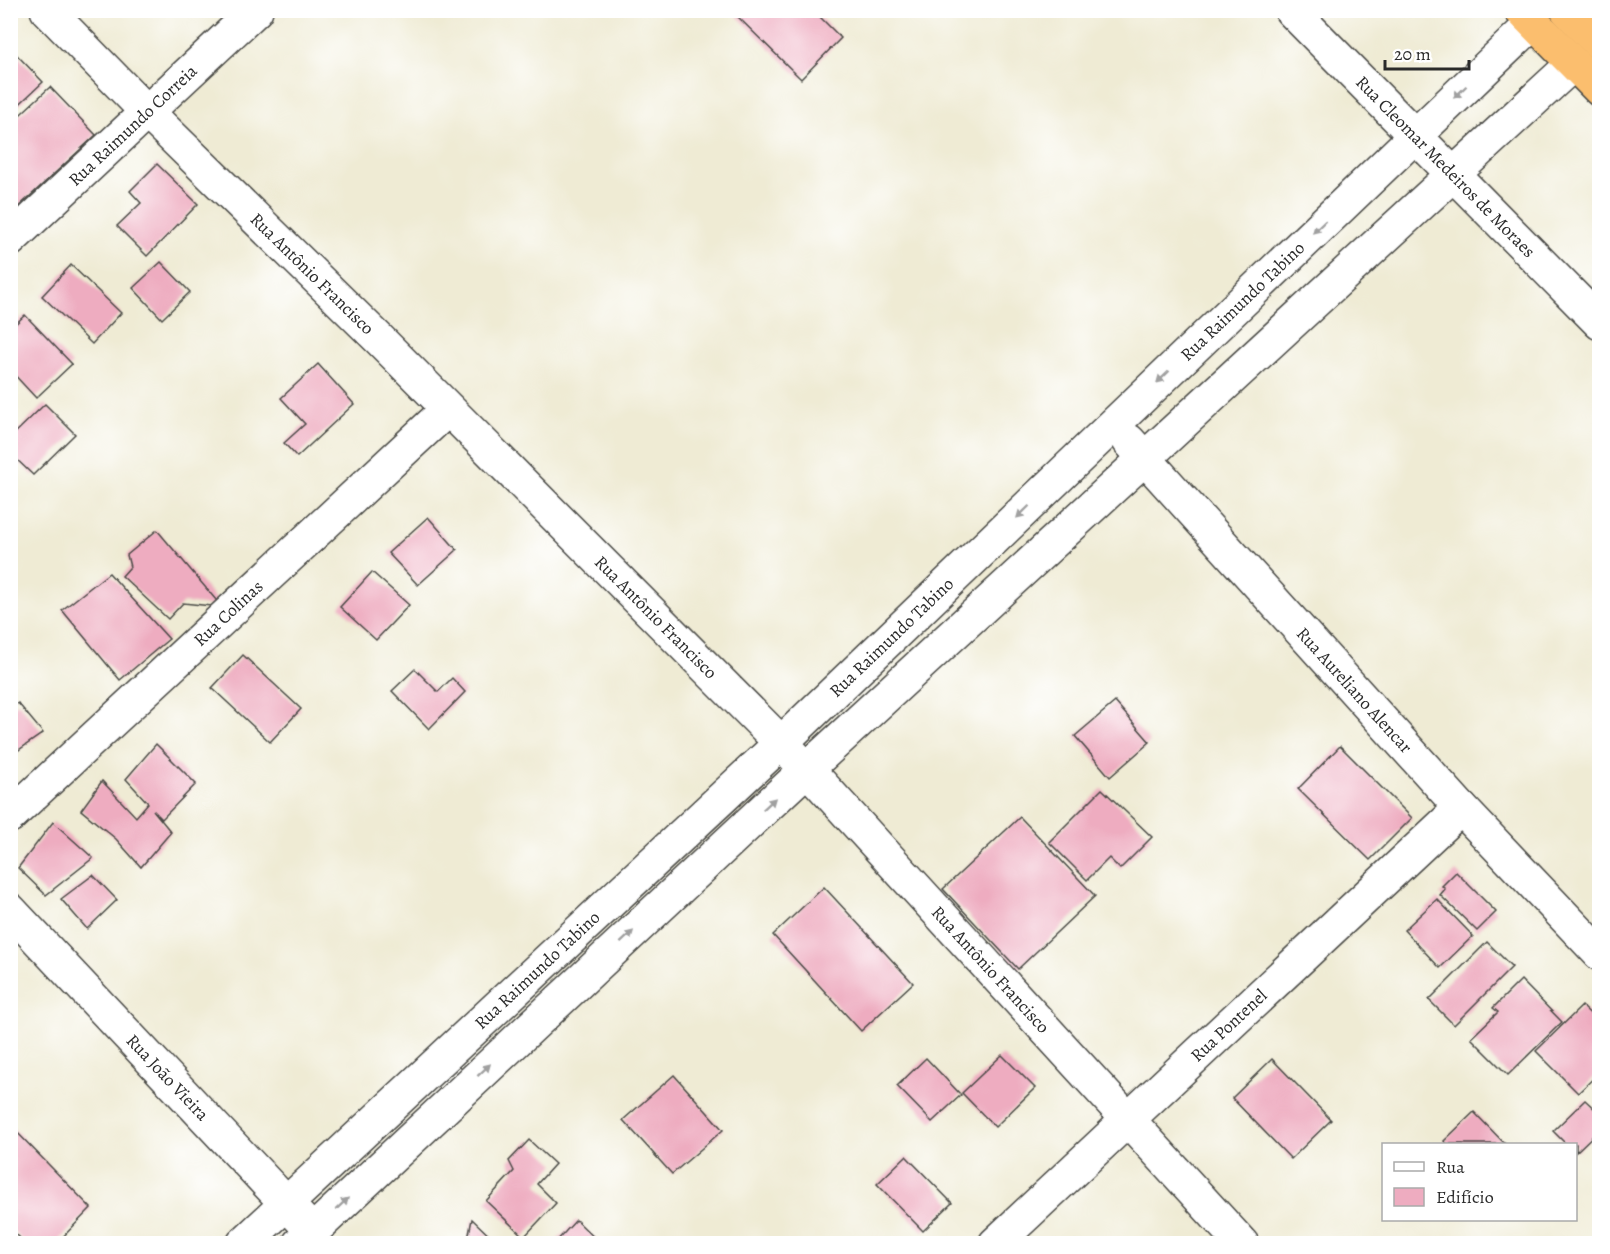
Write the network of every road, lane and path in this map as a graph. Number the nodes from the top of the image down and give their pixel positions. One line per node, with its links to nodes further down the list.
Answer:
1 (47, 10): 9 (street, Rua Antônio Francisco)
2 (255, 10): 9 (street, Rua Raimundo Correia)
3 (1290, 10): 10 (street, Rua Cleomar Medeiros de Moraes)
4 (1567, 10): 6 (highway)
5 (1527, 17): 7 (highway); 10 (street, Rua Raimundo Tabino, one-way to 10)
6 (1599, 44)
7 (1573, 64): 8 (highway); 11 (street, Rua Raimundo Tabino)
8 (1599, 90)
9 (147, 112): 12 (street, Rua Raimundo Correia); 14 (street, Rua Antônio Francisco)
10 (1414, 136): 11 (street, Rua Cleomar Medeiros de Moraes); 15 (street, Rua Raimundo Tabino, one-way to 15)
11 (1454, 175): 13 (street, Rua Cleomar Medeiros de Moraes); 16 (street, Rua Raimundo Tabino)
12 (10, 240)
13 (1599, 323)
14 (448, 409): 17 (street, Rua Antônio Francisco); 20 (street, Rua Colinas)
15 (1114, 424): 16 (street, Rua Aureliano Alencar); 17 (street, Rua Raimundo Tabino, one-way to 17)
16 (1145, 458): 18 (street, Rua Raimundo Tabino); 19 (street, Rua Aureliano Alencar)
17 (781, 743): 18 (street, Rua Antônio Francisco); 22 (street, Rua Raimundo Tabino)
18 (807, 769): 24 (street, Rua Raimundo Tabino, one-way to 18); 25 (street, Rua Antônio Francisco)
19 (1461, 808): 23 (street, Rua Aureliano Alencar); 25 (street, Rua Pontenel)
20 (10, 816)
21 (10, 910): 26 (street, Rua João Vieira)
22 (565, 945): 24 (street); 26 (street, Rua Raimundo Tabino)
23 (1599, 954)
24 (590, 972): 27 (street, Rua Raimundo Tabino, one-way to 24)
25 (1129, 1119): 29 (street, Rua Pontenel); 30 (street, Rua Antônio Francisco)
26 (286, 1204): 27 (street, Rua João Vieira); 28 (street, Rua Raimundo Tabino)
27 (312, 1239)
28 (243, 1244)
29 (995, 1244)
30 (1242, 1244)

